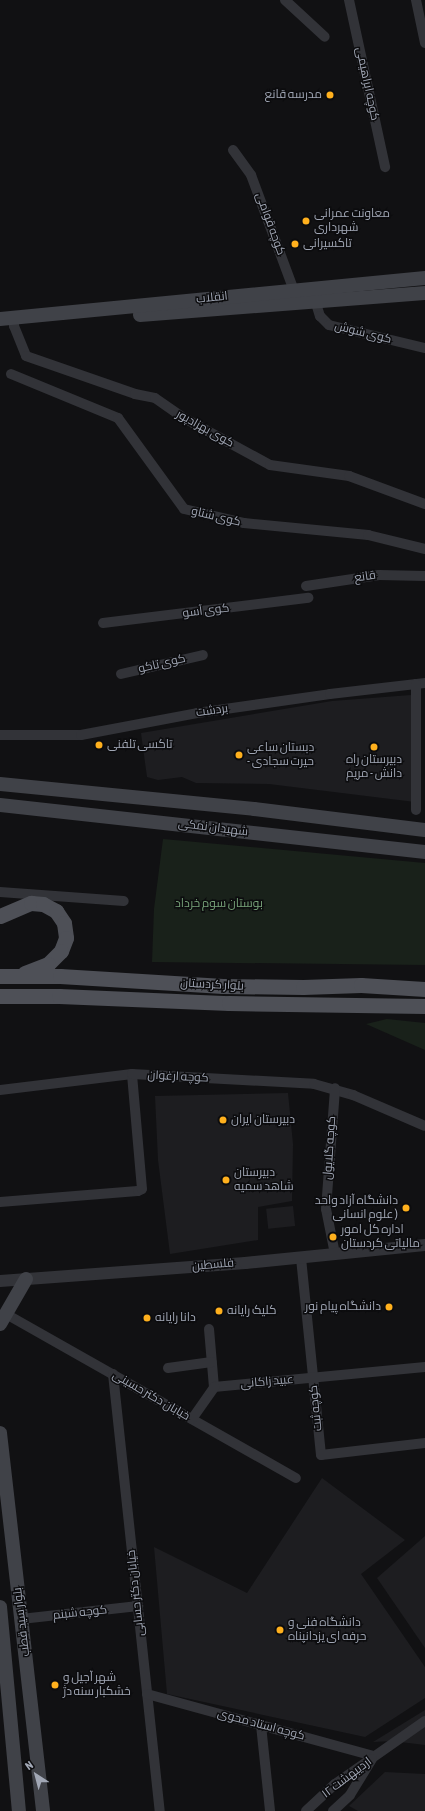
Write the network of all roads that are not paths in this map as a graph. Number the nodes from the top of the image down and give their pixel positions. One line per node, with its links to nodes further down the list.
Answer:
1 (285, 0): 4 (street)
2 (350, 0): 7 (street, کوچه ابراهیمی)
3 (416, 0): 5 (street)
4 (325, 37)
5 (425, 43)
6 (233, 150): 10 (street, کوچه قوامی)
7 (385, 167)
8 (425, 278): 10 (main road, انقلاب)
9 (425, 293): 11 (main road, انقلاب)
10 (296, 296): 11 (main road, انقلاب); 13 (main road, انقلاب)
11 (315, 300): 15 (street, کوی شوش)
12 (0, 319): 13 (main road, انقلاب)
13 (14, 322): 14 (main road, انقلاب); 17 (street, کوی بهزادپور)
14 (0, 327)
15 (425, 348)
16 (11, 374): 18 (street, کوی شتاو)
17 (425, 504)
18 (425, 549)
19 (425, 576): 20 (street, قانع)
20 (306, 586)
21 (308, 598): 22 (street, کوی آسو)
22 (103, 623)
23 (203, 654): 24 (street, کوی تاکو)
24 (121, 674)
25 (421, 684): 26 (street, بردشت); 27 (street)
26 (0, 735)
27 (421, 744): 31 (street)
28 (0, 784): 29 (main road, شهیدان نمکی)
29 (173, 802): 32 (main road); 33 (main road, شهیدان نمکی)
30 (0, 805): 32 (main road, شهیدان نمکی)
31 (416, 810)
32 (171, 823): 34 (main road, شهیدان نمکی)
33 (425, 830)
34 (425, 852)
35 (0, 892): 36 (street)
36 (124, 901)
37 (0, 916): 39 (main road)
38 (0, 976): 39 (main road, بلوار کردستان)
39 (16, 976): 40 (main road, بلوار کردستان)
40 (425, 989)
41 (0, 996): 42 (main road, بلوار کردستان)
42 (425, 1006)
43 (132, 1074): 44 (street, کوچه ارغوان); 45 (street); 47 (street, کوچه ارغوان)
44 (335, 1088): 46 (street, کوچه ارغوان); 49 (street, کوچه گلایول)
45 (0, 1090)
46 (425, 1126)
47 (0, 1202)
48 (425, 1245): 49 (street, فلسطین)
49 (335, 1254): 50 (street, فلسطین)
50 (302, 1258): 51 (street, فلسطین); 59 (street, کوچه ثبت)
51 (26, 1280): 52 (street, فلسطین); 53 (main road)
52 (0, 1281)
53 (3, 1319): 58 (street, خیابان دکتر حسینی)
54 (209, 1329): 55 (street)
55 (212, 1362): 57 (street); 60 (street)
56 (425, 1367): 59 (street, عبید زاکانی)
57 (168, 1368)
58 (113, 1374): 61 (street, خیابان دکتر حسینی); 65 (street, خیابان دکتر حسابی)
59 (313, 1378): 60 (street, عبید زاکانی); 63 (street, کوچه ثبت)
60 (214, 1387): 61 (street)
61 (192, 1419): 64 (street, خیابان دکتر حسینی)
62 (0, 1433): 67 (main road, بلوار سید قطب)
63 (425, 1443)
64 (296, 1478)
65 (138, 1606): 67 (street, کوچه شبنم); 69 (street, خیابان دکتر حسابی)
66 (0, 1607): 68 (main road, بلوار سید قطب)
67 (21, 1619): 74 (main road, بلوار سید قطب)
68 (4, 1693): 73 (main road, بلوار سید قطب)
69 (147, 1694): 71 (street, کوچه استاد محوی); 75 (street, خیابان دکتر حسابی)
70 (425, 1721): 72 (street)
71 (261, 1725): 72 (street, کوچه استاد محوی); 76 (street)
72 (374, 1756): 77 (street, ۱۲ اردیبهشت); 78 (street, ۱۲ اردیبهشت)
73 (19, 1811)
74 (44, 1811)
75 (160, 1811)
76 (270, 1811)
77 (306, 1811)
78 (333, 1811)

